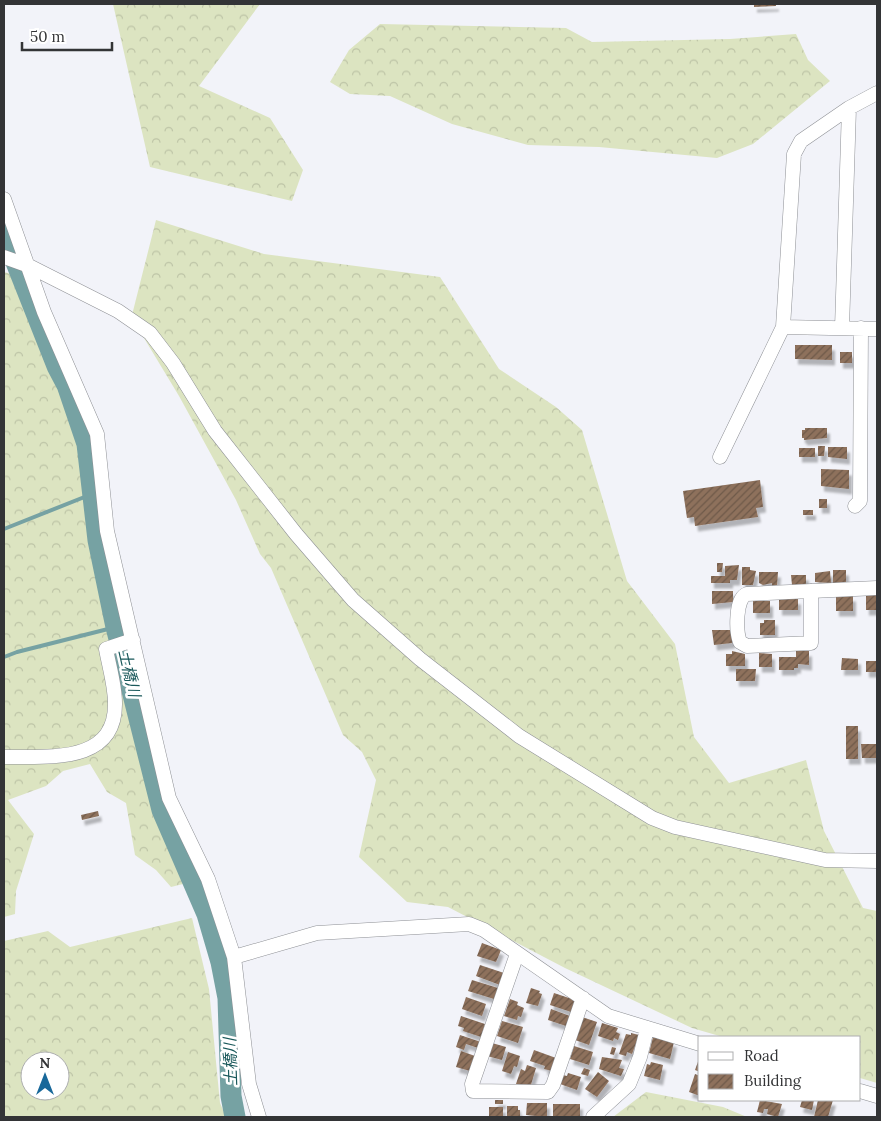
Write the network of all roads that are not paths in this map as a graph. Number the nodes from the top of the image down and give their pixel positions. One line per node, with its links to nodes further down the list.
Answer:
1 (877, 93): 2 (street)
2 (848, 108): 6 (street); 7 (street)
3 (4, 199): 5 (street)
4 (4, 257): 5 (street)
5 (29, 266): 14 (street); 16 (street)
6 (783, 327): 7 (street); 10 (street)
7 (842, 328): 8 (street)
8 (861, 328): 9 (street); 11 (street)
9 (877, 328)
10 (720, 457)
11 (855, 506)
12 (877, 588): 13 (street)
13 (811, 591): 13 (street)
14 (133, 640): 15 (street); 18 (street)
15 (4, 757)
16 (877, 861)
17 (517, 954): 18 (street); 19 (street); 19 (street)
18 (234, 957): 24 (street)
19 (583, 998): 20 (street)
20 (647, 1029): 21 (street); 25 (street)
21 (698, 1043)
22 (861, 1091): 23 (street)
23 (877, 1096)
24 (258, 1117)
25 (593, 1117)

